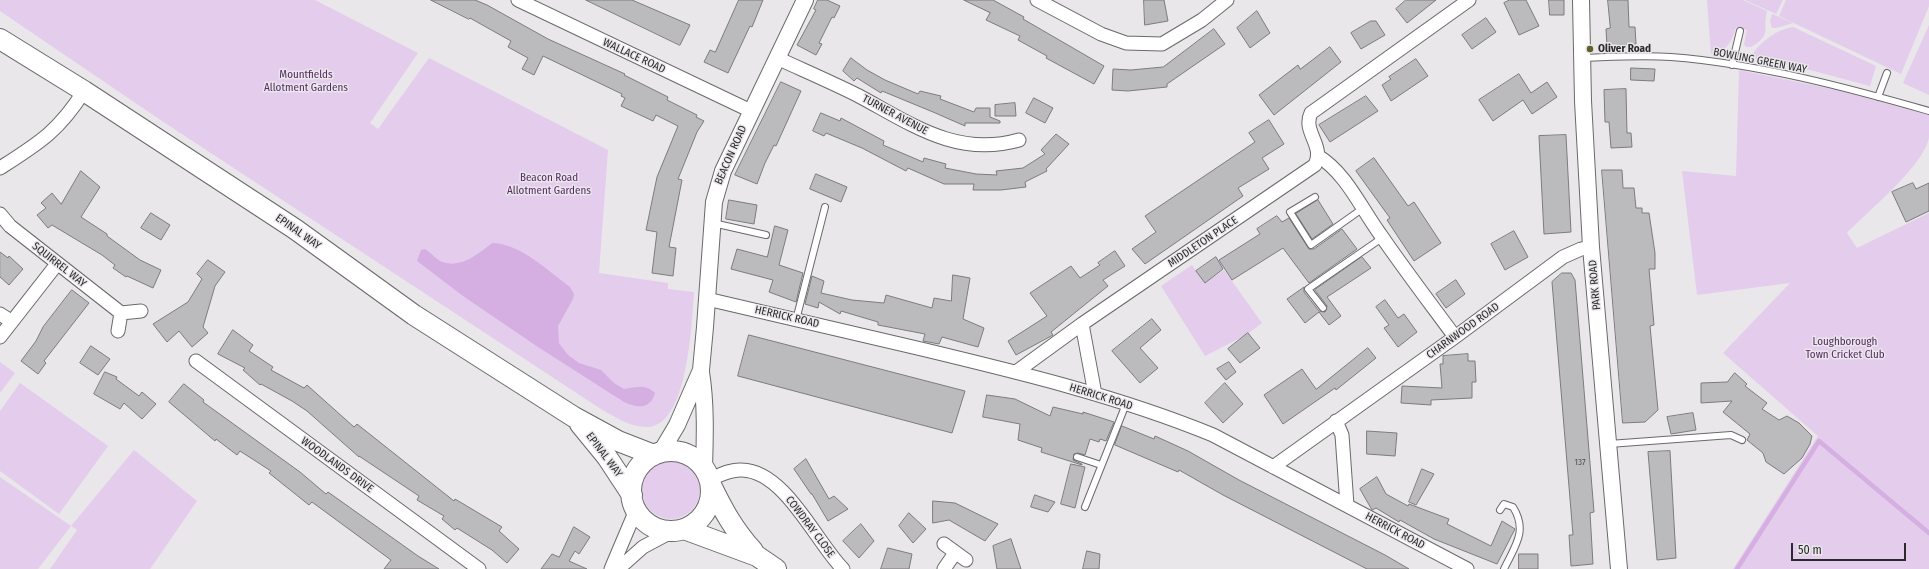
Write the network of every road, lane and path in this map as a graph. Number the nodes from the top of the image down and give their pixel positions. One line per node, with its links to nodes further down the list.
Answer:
1 (518, 0): 17 (street, WALLACE ROAD)
2 (805, 0): 11 (street, BEACON ROAD)
3 (1037, 0): 4 (street)
4 (1227, 0)
5 (1469, 0): 20 (street)
6 (1581, 0): 12 (street, PARK ROAD)
7 (1740, 31): 13 (lane)
8 (0, 33): 10 (main road, EPINAL WAY)
9 (0, 39): 10 (main road, EPINAL WAY)
10 (20, 50): 15 (main road, EPINAL WAY)
11 (777, 58): 17 (street, BEACON ROAD); 19 (street, TURNER AVENUE)
12 (1583, 58): 13 (lane, BOWLING GREEN WAY); 29 (street, PARK ROAD)
13 (1732, 65): 16 (lane, BOWLING GREEN WAY)
14 (1888, 73): 16 (lane)
15 (84, 91): 21 (street); 47 (main road, EPINAL WAY)
16 (1878, 97): 18 (lane, BOWLING GREEN WAY)
17 (751, 111): 26 (street, BEACON ROAD)
18 (1929, 112)
19 (1019, 140)
20 (1318, 156): 24 (street); 38 (street, MIDDLETON PLACE)
21 (0, 168)
22 (1315, 197): 24 (lane)
23 (825, 207): 36 (lane)
24 (1362, 209): 28 (street)
25 (0, 214): 30 (street, SQUIRREL WAY)
26 (712, 223): 27 (lane); 31 (street, BEACON ROAD)
27 (766, 235)
28 (1382, 238): 32 (lane); 41 (street)
29 (1591, 247): 41 (street, CHARNWOOD ROAD); 50 (street, PARK ROAD)
30 (57, 264): 34 (street, SQUIRREL WAY); 37 (street)
31 (707, 299): 36 (street, HERRICK ROAD); 43 (street, BEACON ROAD)
32 (1323, 308)
33 (141, 311): 34 (street)
34 (121, 313): 39 (street)
35 (0, 314): 37 (street)
36 (796, 320): 44 (street, HERRICK ROAD)
37 (12, 321): 40 (street)
38 (1082, 324): 44 (street, MIDDLETON PLACE); 45 (street)
39 (118, 331)
40 (0, 337)
41 (1455, 337): 48 (street, CHARNWOOD ROAD)
42 (196, 361): 65 (street, WOODLANDS DRIVE)
43 (701, 370): 51 (street, BEACON ROAD); 55 (street, BEACON ROAD)
44 (1016, 372): 45 (street, HERRICK ROAD)
45 (1095, 394): 46 (street, HERRICK ROAD)
46 (1126, 404): 53 (lane); 54 (street, HERRICK ROAD)
47 (574, 417): 51 (main road, EPINAL WAY); 56 (main road, EPINAL WAY)
48 (1336, 421): 54 (street, CHARNWOOD ROAD); 57 (street)
49 (1742, 440): 50 (lane)
50 (1608, 444): 73 (street, PARK ROAD)
51 (658, 454): 55 (main road); 56 (main road)
52 (1077, 457): 53 (lane)
53 (1101, 465): 58 (lane)
54 (1273, 467): 57 (street, HERRICK ROAD)
55 (708, 477): 60 (main road); 63 (main road); 69 (street, COWDRAY CLOSE)
56 (634, 502): 60 (main road); 66 (street)
57 (1347, 506): 71 (street, HERRICK ROAD)
58 (1086, 507)
59 (1500, 510): 72 (lane)
60 (678, 530): 63 (main road); 67 (street)
61 (944, 544): 62 (street)
62 (955, 553): 64 (street); 70 (street)
63 (757, 556): 68 (main road)
64 (966, 560)
65 (479, 569)
66 (611, 569)
67 (615, 569)
68 (776, 569)
69 (843, 569)
70 (944, 569)
71 (1467, 569)
72 (1504, 569)
73 (1619, 569)

